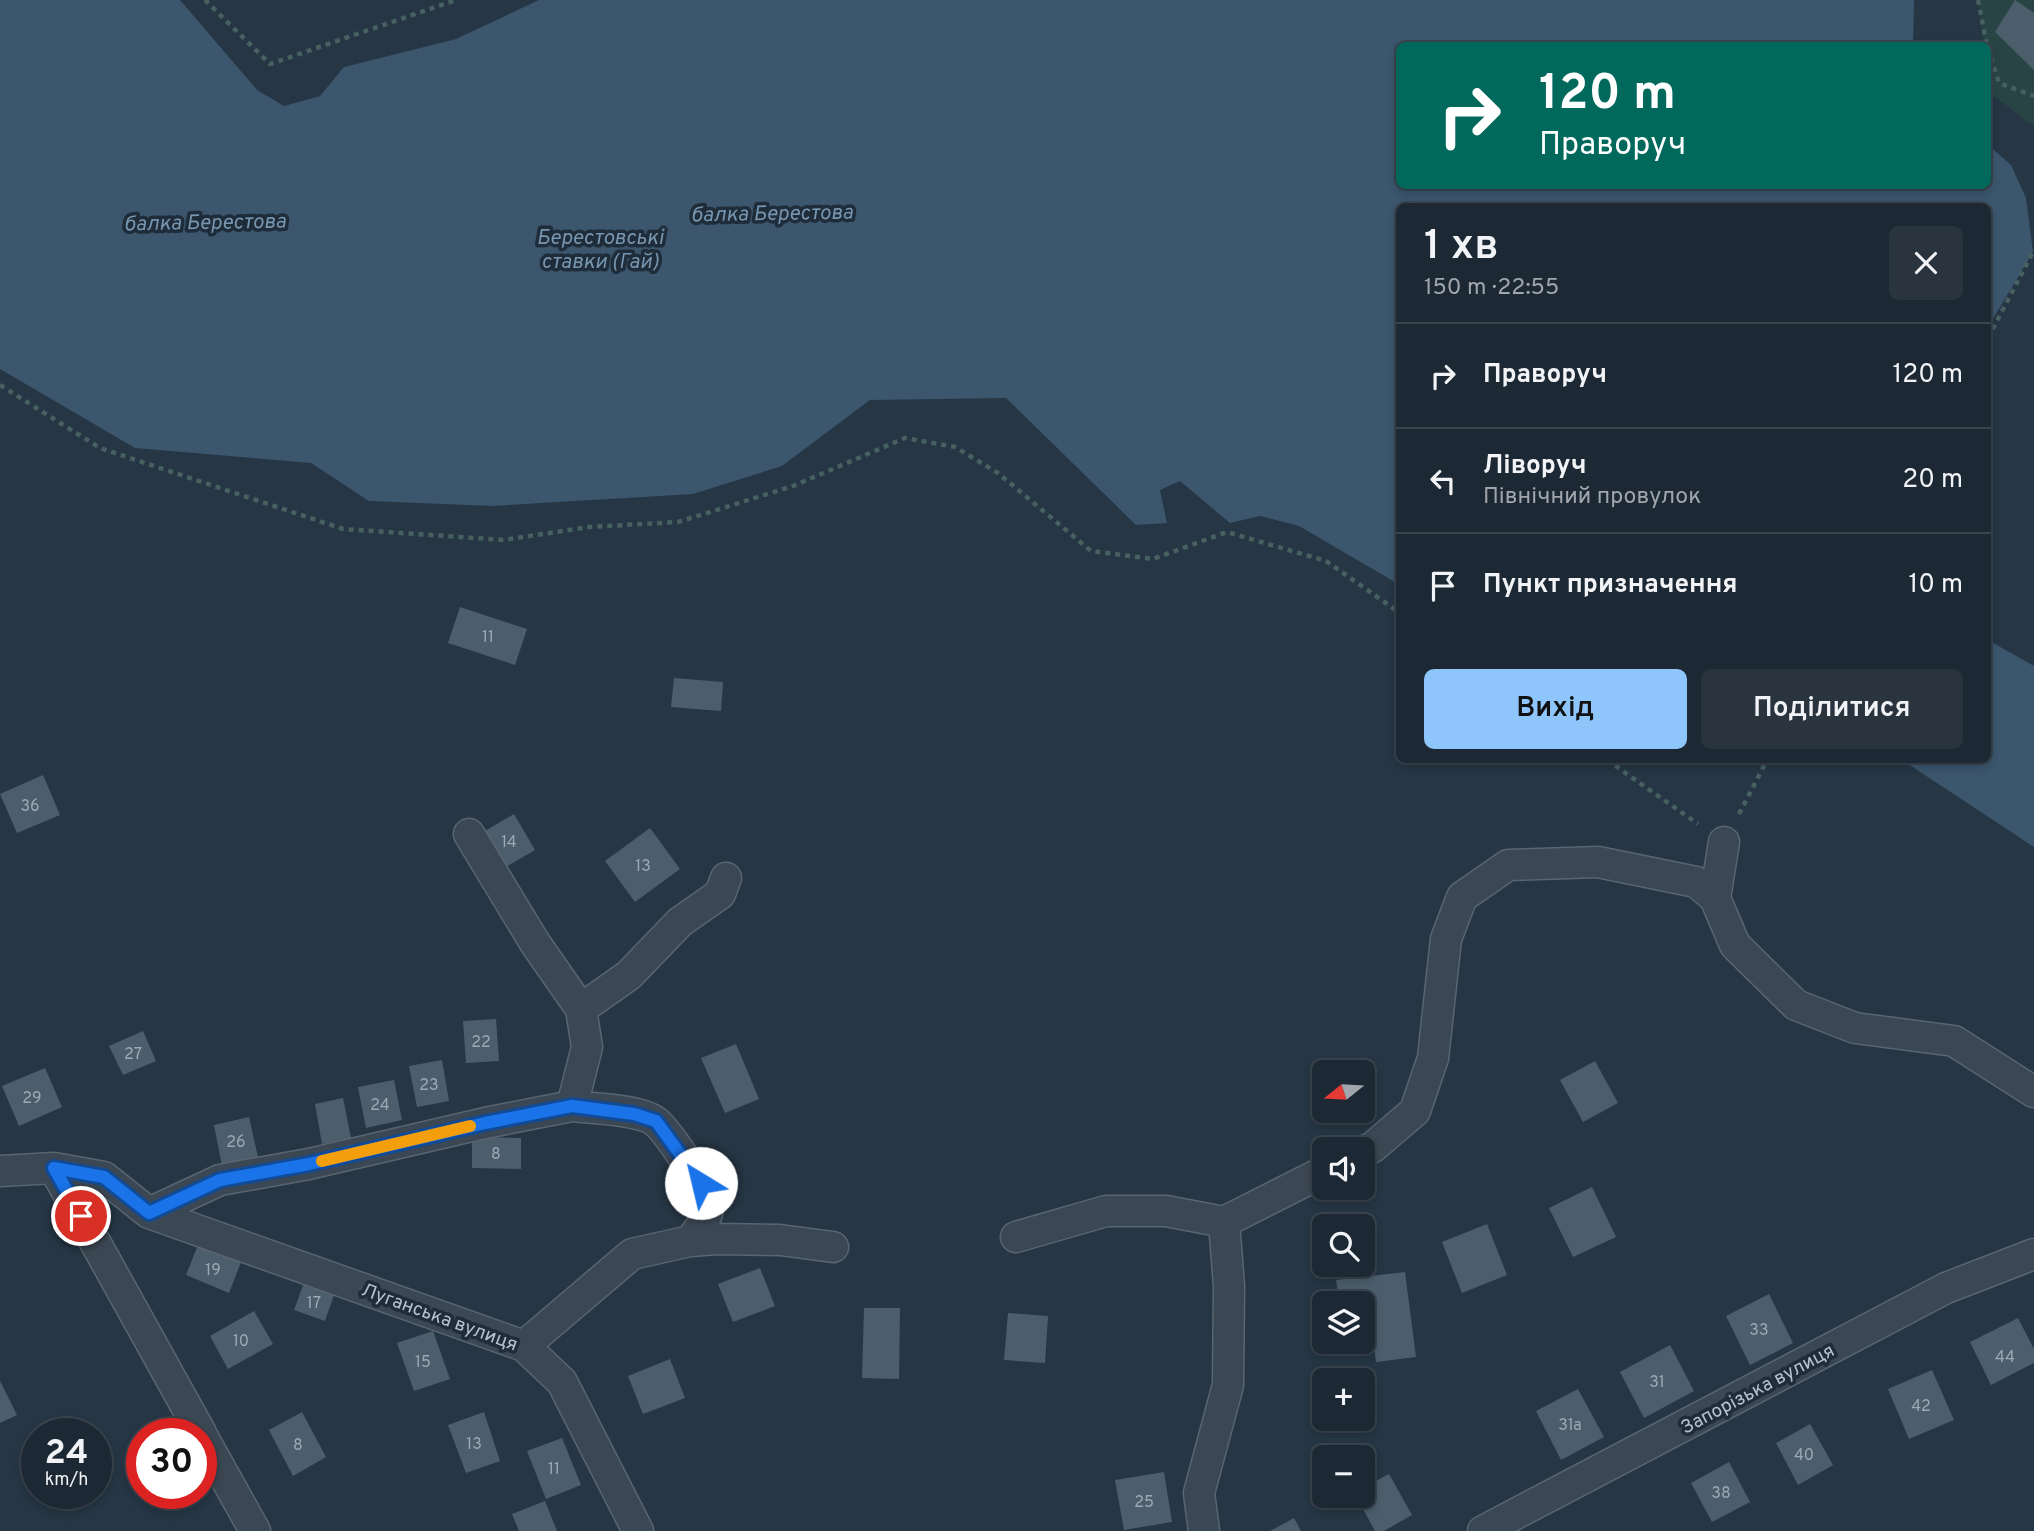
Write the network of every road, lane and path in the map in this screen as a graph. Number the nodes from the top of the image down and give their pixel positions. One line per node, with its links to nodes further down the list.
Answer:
1 (205, 0): 2 (path)
2 (456, 0)
3 (1978, 0): 4 (path)
4 (1987, 42)
5 (1991, 58): 6 (path)
6 (2034, 96)
7 (2034, 250): 8 (path)
8 (1991, 332)
9 (0, 385): 10 (path)
10 (1396, 610)
11 (1611, 763): 14 (path)
12 (1765, 763): 14 (path)
13 (469, 834): 17 (street)
14 (1724, 842): 16 (street)
15 (726, 878): 17 (street)
16 (1715, 898): 18 (street); 20 (street)
17 (581, 1009): 19 (street)
18 (2034, 1092)
19 (572, 1106): 24 (street); 27 (street)
20 (1375, 1145)
21 (54, 1168): 22 (street, Луганська вулиця); 24 (street, Луганська вулиця); 31 (street)
22 (0, 1171)
23 (1312, 1178): 25 (street)
24 (149, 1213): 30 (street, Луганська вулиця)
25 (1224, 1222): 26 (street); 35 (street)
26 (1016, 1237)
27 (690, 1241): 28 (street); 30 (street)
28 (833, 1247)
29 (2034, 1254): 36 (street, Запорізька вулиця)
30 (524, 1346): 34 (street, Луганська вулиця)
31 (192, 1418)
32 (217, 1463): 33 (street)
33 (255, 1531)
34 (638, 1531)
35 (1204, 1531)
36 (1483, 1531)

